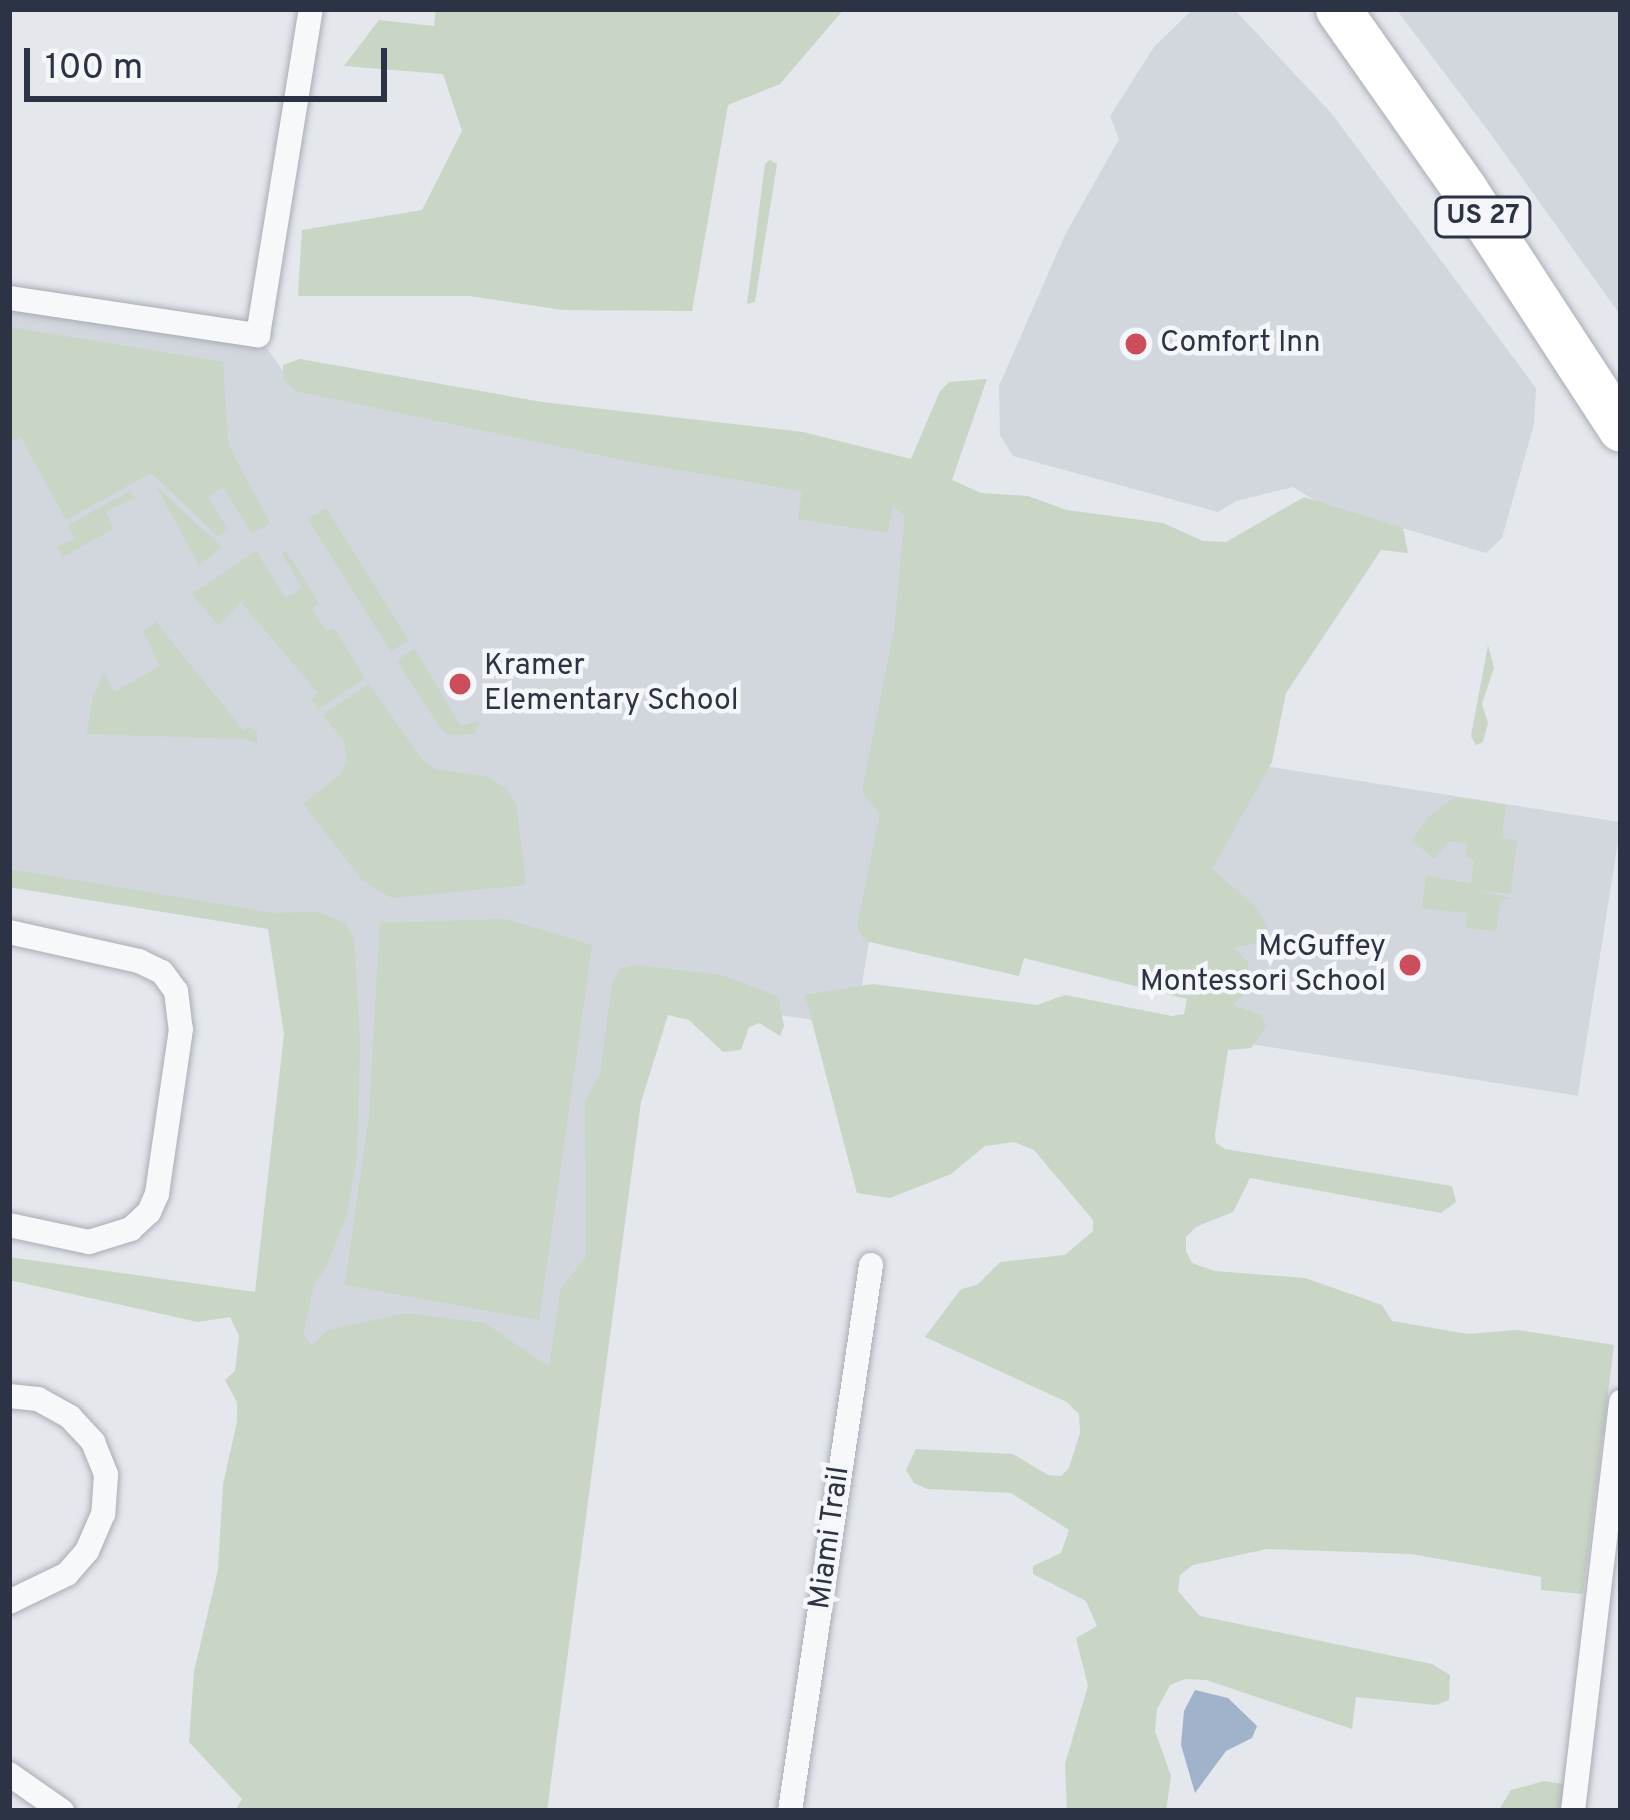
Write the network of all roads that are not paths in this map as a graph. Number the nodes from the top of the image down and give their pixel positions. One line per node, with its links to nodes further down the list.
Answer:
1 (310, 9): 3 (street)
2 (1338, 9): 4 (highway, US 27)
3 (9, 298)
4 (1621, 430)
5 (9, 932): 6 (street)
6 (9, 1225)
7 (871, 1265): 13 (street, Miami Trail)
8 (9, 1396): 10 (street)
9 (1621, 1402): 14 (street)
10 (9, 1602)
11 (9, 1774): 12 (street)
12 (62, 1811)
13 (790, 1811)
14 (1573, 1811)

